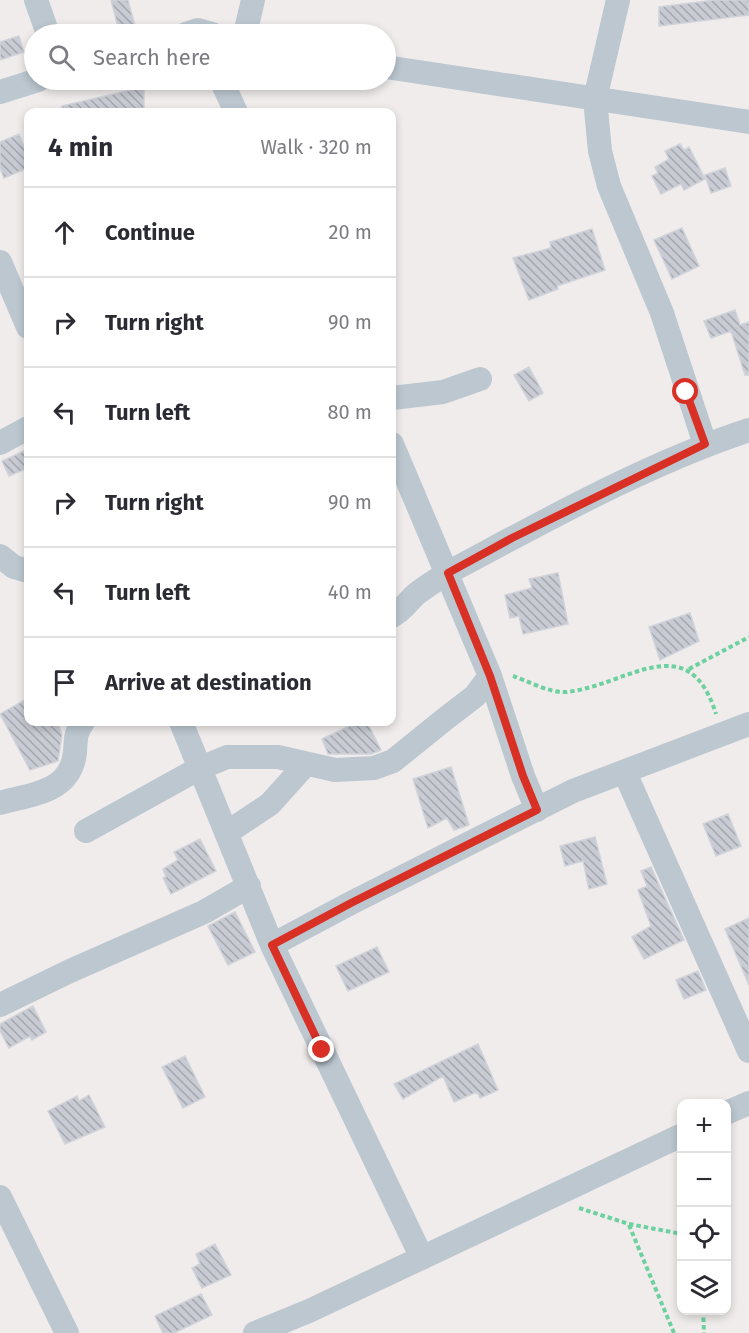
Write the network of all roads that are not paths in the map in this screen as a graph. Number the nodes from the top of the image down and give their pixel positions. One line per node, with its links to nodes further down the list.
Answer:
1 (36, 0): 4 (street)
2 (254, 0): 5 (street)
3 (618, 0): 10 (street)
4 (44, 24)
5 (248, 24)
6 (396, 69): 10 (street)
7 (24, 84): 9 (street)
8 (226, 90): 11 (street)
9 (0, 92)
10 (595, 99): 12 (street); 20 (street)
11 (234, 108)
12 (749, 122)
13 (0, 262): 14 (street)
14 (24, 318)
15 (480, 379): 16 (street)
16 (396, 398)
17 (24, 430): 19 (street)
18 (749, 430): 20 (street)
19 (0, 443)
20 (705, 444): 24 (street)
21 (396, 453): 24 (street)
22 (0, 556): 23 (street)
23 (24, 570)
24 (448, 573): 25 (street); 26 (street)
25 (396, 612)
26 (488, 671): 30 (street); 34 (street)
27 (749, 724): 32 (street)
28 (81, 726): 33 (street)
29 (182, 726): 31 (street)
30 (305, 765): 31 (street); 36 (street)
31 (198, 769): 35 (street); 36 (street)
32 (625, 773): 34 (street); 40 (street)
33 (0, 803)
34 (537, 810): 38 (street)
35 (86, 831)
36 (228, 832): 37 (street)
37 (249, 886): 38 (street); 39 (street)
38 (272, 945): 45 (street)
39 (0, 1005)
40 (749, 1051)
41 (749, 1103): 42 (street)
42 (731, 1111)
43 (677, 1137): 45 (street)
44 (0, 1197): 46 (street)
45 (422, 1258): 47 (street)
46 (67, 1333)
47 (255, 1333)

